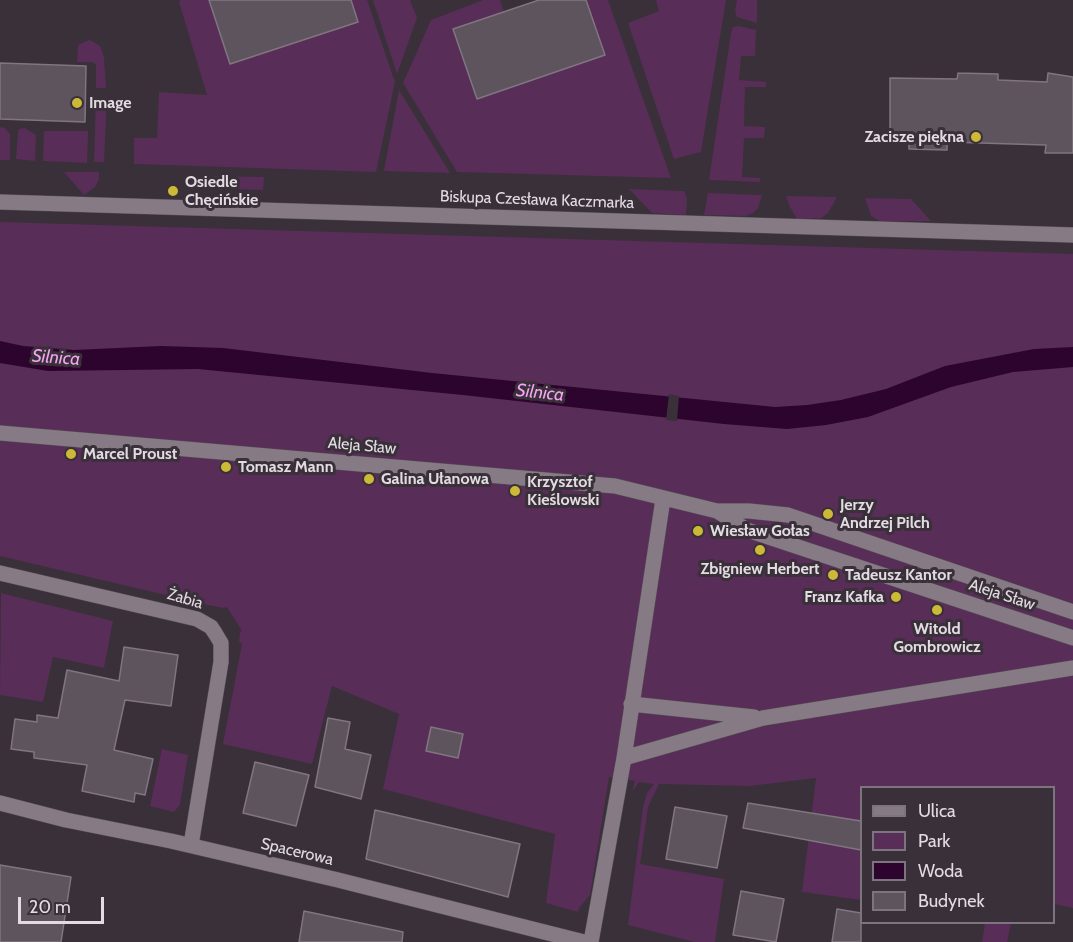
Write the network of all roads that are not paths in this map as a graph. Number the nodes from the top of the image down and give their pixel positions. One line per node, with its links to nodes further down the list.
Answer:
1 (0, 202): 2 (street, Biskupa Czesława Kaczmarka)
2 (1073, 235)
3 (0, 433): 4 (street, Aleja Sław)
4 (663, 499): 5 (street, Aleja Sław); 10 (street)
5 (717, 511): 7 (street, Aleja Sław); 8 (street, Aleja Sław)
6 (0, 573): 14 (street, Żabia)
7 (1073, 612)
8 (1073, 638)
9 (1073, 668): 11 (street)
10 (631, 704): 11 (street); 12 (street)
11 (763, 718): 12 (street)
12 (624, 758): 16 (street)
13 (0, 803): 14 (street, Spacerowa)
14 (191, 845): 15 (street, Spacerowa)
15 (584, 942)
16 (591, 942)

